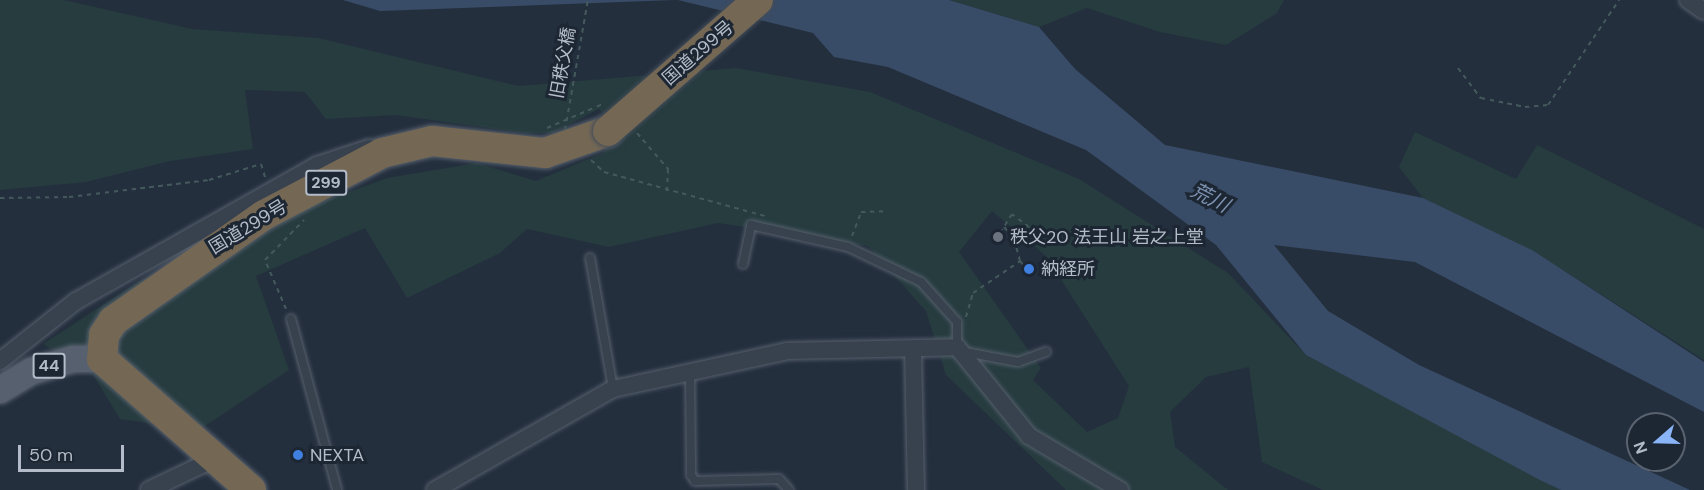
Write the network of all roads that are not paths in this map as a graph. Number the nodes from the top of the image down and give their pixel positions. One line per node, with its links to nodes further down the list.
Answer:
1 (758, 0): 4 (highway, 国道299号 / 299, bridge)
2 (1688, 0): 3 (street)
3 (1704, 11)
4 (432, 141): 11 (highway, 国道299号 / 299); 12 (street)
5 (590, 258): 14 (lane)
6 (743, 264): 8 (lane)
7 (291, 319): 19 (lane)
8 (961, 349): 9 (street); 10 (lane); 23 (street)
9 (913, 350): 13 (street); 22 (street)
10 (1046, 352)
11 (102, 359): 15 (main road, 44); 16 (highway)
12 (0, 361)
13 (690, 369): 14 (street); 21 (lane)
14 (613, 389): 20 (street)
15 (0, 390)
16 (214, 459): 17 (street); 18 (highway)
17 (149, 490)
18 (251, 490)
19 (337, 490)
20 (435, 490)
21 (789, 490)
22 (916, 490)
23 (1120, 490)

